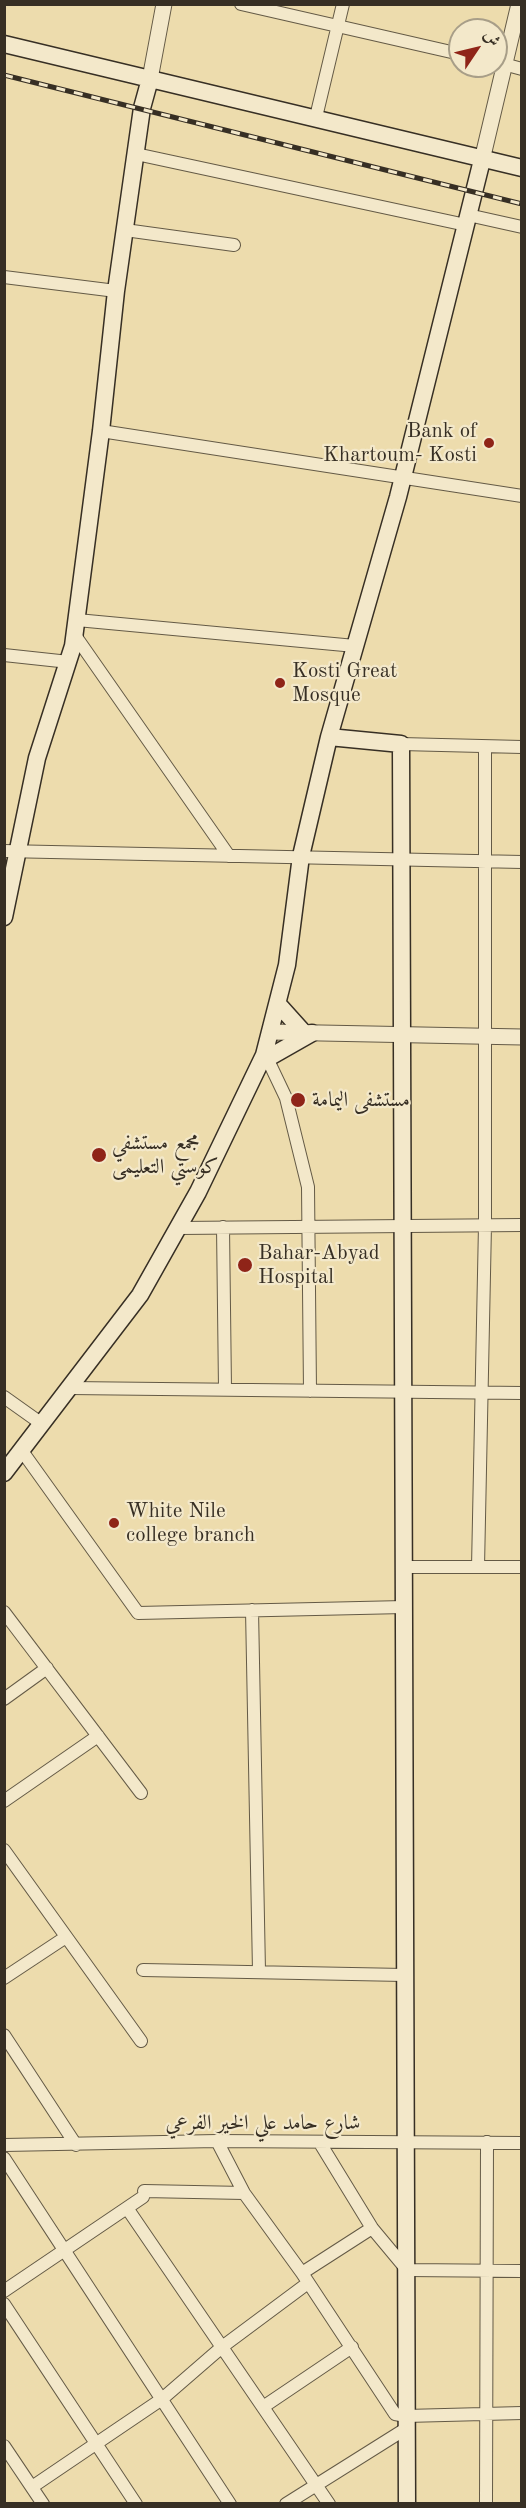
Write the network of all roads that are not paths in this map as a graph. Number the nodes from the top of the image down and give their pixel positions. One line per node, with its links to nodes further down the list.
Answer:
1 (164, 4): 10 (street)
2 (242, 4): 5 (street)
3 (343, 4): 5 (street)
4 (519, 4): 6 (street)
5 (338, 26): 8 (street); 11 (street)
6 (508, 38)
7 (4, 44): 10 (main road)
8 (448, 51)
9 (497, 78): 13 (street)
10 (150, 79): 11 (main road); 12 (main road)
11 (316, 117): 13 (main road)
12 (136, 154): 15 (street); 17 (main road)
13 (482, 160): 14 (main road); 15 (main road)
14 (522, 168)
15 (467, 220): 16 (street); 22 (main road)
16 (522, 227)
17 (125, 230): 18 (street); 20 (main road)
18 (234, 244)
19 (4, 277): 20 (street)
20 (116, 291): 21 (main road)
21 (101, 431): 22 (street); 24 (main road)
22 (403, 478): 23 (street); 25 (main road)
23 (522, 496)
24 (76, 627): 25 (street); 27 (main road); 33 (street)
25 (355, 646): 28 (main road)
26 (4, 655): 27 (street)
27 (69, 662): 32 (main road)
28 (329, 737): 29 (main road); 34 (main road)
29 (401, 744): 30 (street); 35 (main road)
30 (485, 747): 31 (street); 36 (street)
31 (522, 747)
32 (10, 851): 33 (street); 38 (main road)
33 (229, 856): 34 (street)
34 (301, 856): 35 (street); 39 (main road)
35 (401, 858): 36 (street); 42 (main road)
36 (483, 860): 37 (street); 43 (street)
37 (522, 862)
38 (4, 917)
39 (278, 1004): 40 (main road); 41 (main road)
40 (271, 1032): 41 (street); 45 (main road)
41 (309, 1034): 42 (street); 45 (main road)
42 (402, 1035): 43 (street); 48 (main road)
43 (486, 1035): 44 (street); 46 (street)
44 (522, 1037)
45 (264, 1060): 47 (street); 51 (main road)
46 (485, 1225): 48 (street); 49 (street); 55 (street)
47 (310, 1226): 48 (street); 50 (street); 54 (street)
48 (402, 1226): 56 (main road)
49 (522, 1226)
50 (223, 1227): 51 (street); 53 (street)
51 (179, 1228): 52 (main road)
52 (70, 1388): 53 (street); 59 (main road)
53 (225, 1389): 54 (street)
54 (310, 1391): 56 (street)
55 (482, 1392): 56 (street); 57 (street); 63 (street)
56 (404, 1393): 62 (main road)
57 (522, 1393)
58 (4, 1397): 59 (street)
59 (42, 1424): 60 (main road)
60 (22, 1451): 61 (main road); 66 (street)
61 (4, 1473)
62 (405, 1567): 63 (street); 65 (main road)
63 (478, 1567): 64 (street)
64 (522, 1567)
65 (404, 1607): 66 (street); 77 (main road)
66 (252, 1611): 76 (street)
67 (4, 1612): 68 (street)
68 (47, 1668): 69 (street); 70 (street)
69 (4, 1699)
70 (98, 1736): 71 (street); 72 (street)
71 (141, 1793)
72 (4, 1801)
73 (4, 1850): 74 (street)
74 (66, 1937): 78 (street); 80 (street)
75 (143, 1970): 76 (street)
76 (259, 1971): 77 (street)
77 (404, 1975): 82 (main road)
78 (4, 1978)
79 (4, 2035): 87 (street)
80 (141, 2041)
81 (217, 2141): 84 (street, شارع حامد علي الخير الفرعي); 87 (street, شارع حامد علي الخير الفرعي); 89 (street)
82 (405, 2141): 83 (street, شارع حامد علي الخير الفرعي); 84 (street, شارع حامد علي الخير الفرعي); 93 (main road)
83 (487, 2142): 85 (street, شارع حامد علي الخير الفرعي); 94 (street)
84 (320, 2143): 91 (street)
85 (522, 2143)
86 (4, 2145): 87 (street, شارع حامد علي الخير الفرعي)
87 (76, 2145)
88 (4, 2158): 92 (street)
89 (243, 2193): 90 (street); 96 (street)
90 (127, 2208): 92 (street); 99 (street)
91 (372, 2228): 93 (street); 96 (street)
92 (65, 2250): 97 (street); 101 (street)
93 (407, 2270): 94 (street); 105 (main road)
94 (487, 2271): 95 (street); 103 (street)
95 (522, 2271)
96 (305, 2278): 99 (street); 100 (street)
97 (4, 2290)
98 (4, 2304): 106 (street)
99 (222, 2347): 101 (street); 102 (street)
100 (352, 2347): 102 (street); 105 (street)
101 (162, 2399): 106 (street); 112 (street)
102 (262, 2407): 108 (street)
103 (487, 2413): 104 (street); 105 (street); 116 (street)
104 (522, 2413)
105 (407, 2422): 108 (street); 115 (main road)
106 (97, 2444): 109 (street); 111 (street)
107 (4, 2446): 109 (street)
108 (315, 2484): 113 (street); 114 (street)
109 (32, 2487): 110 (street)
110 (43, 2504)
111 (136, 2504)
112 (230, 2504)
113 (286, 2504)
114 (328, 2504)
115 (407, 2504)
116 (486, 2504)

